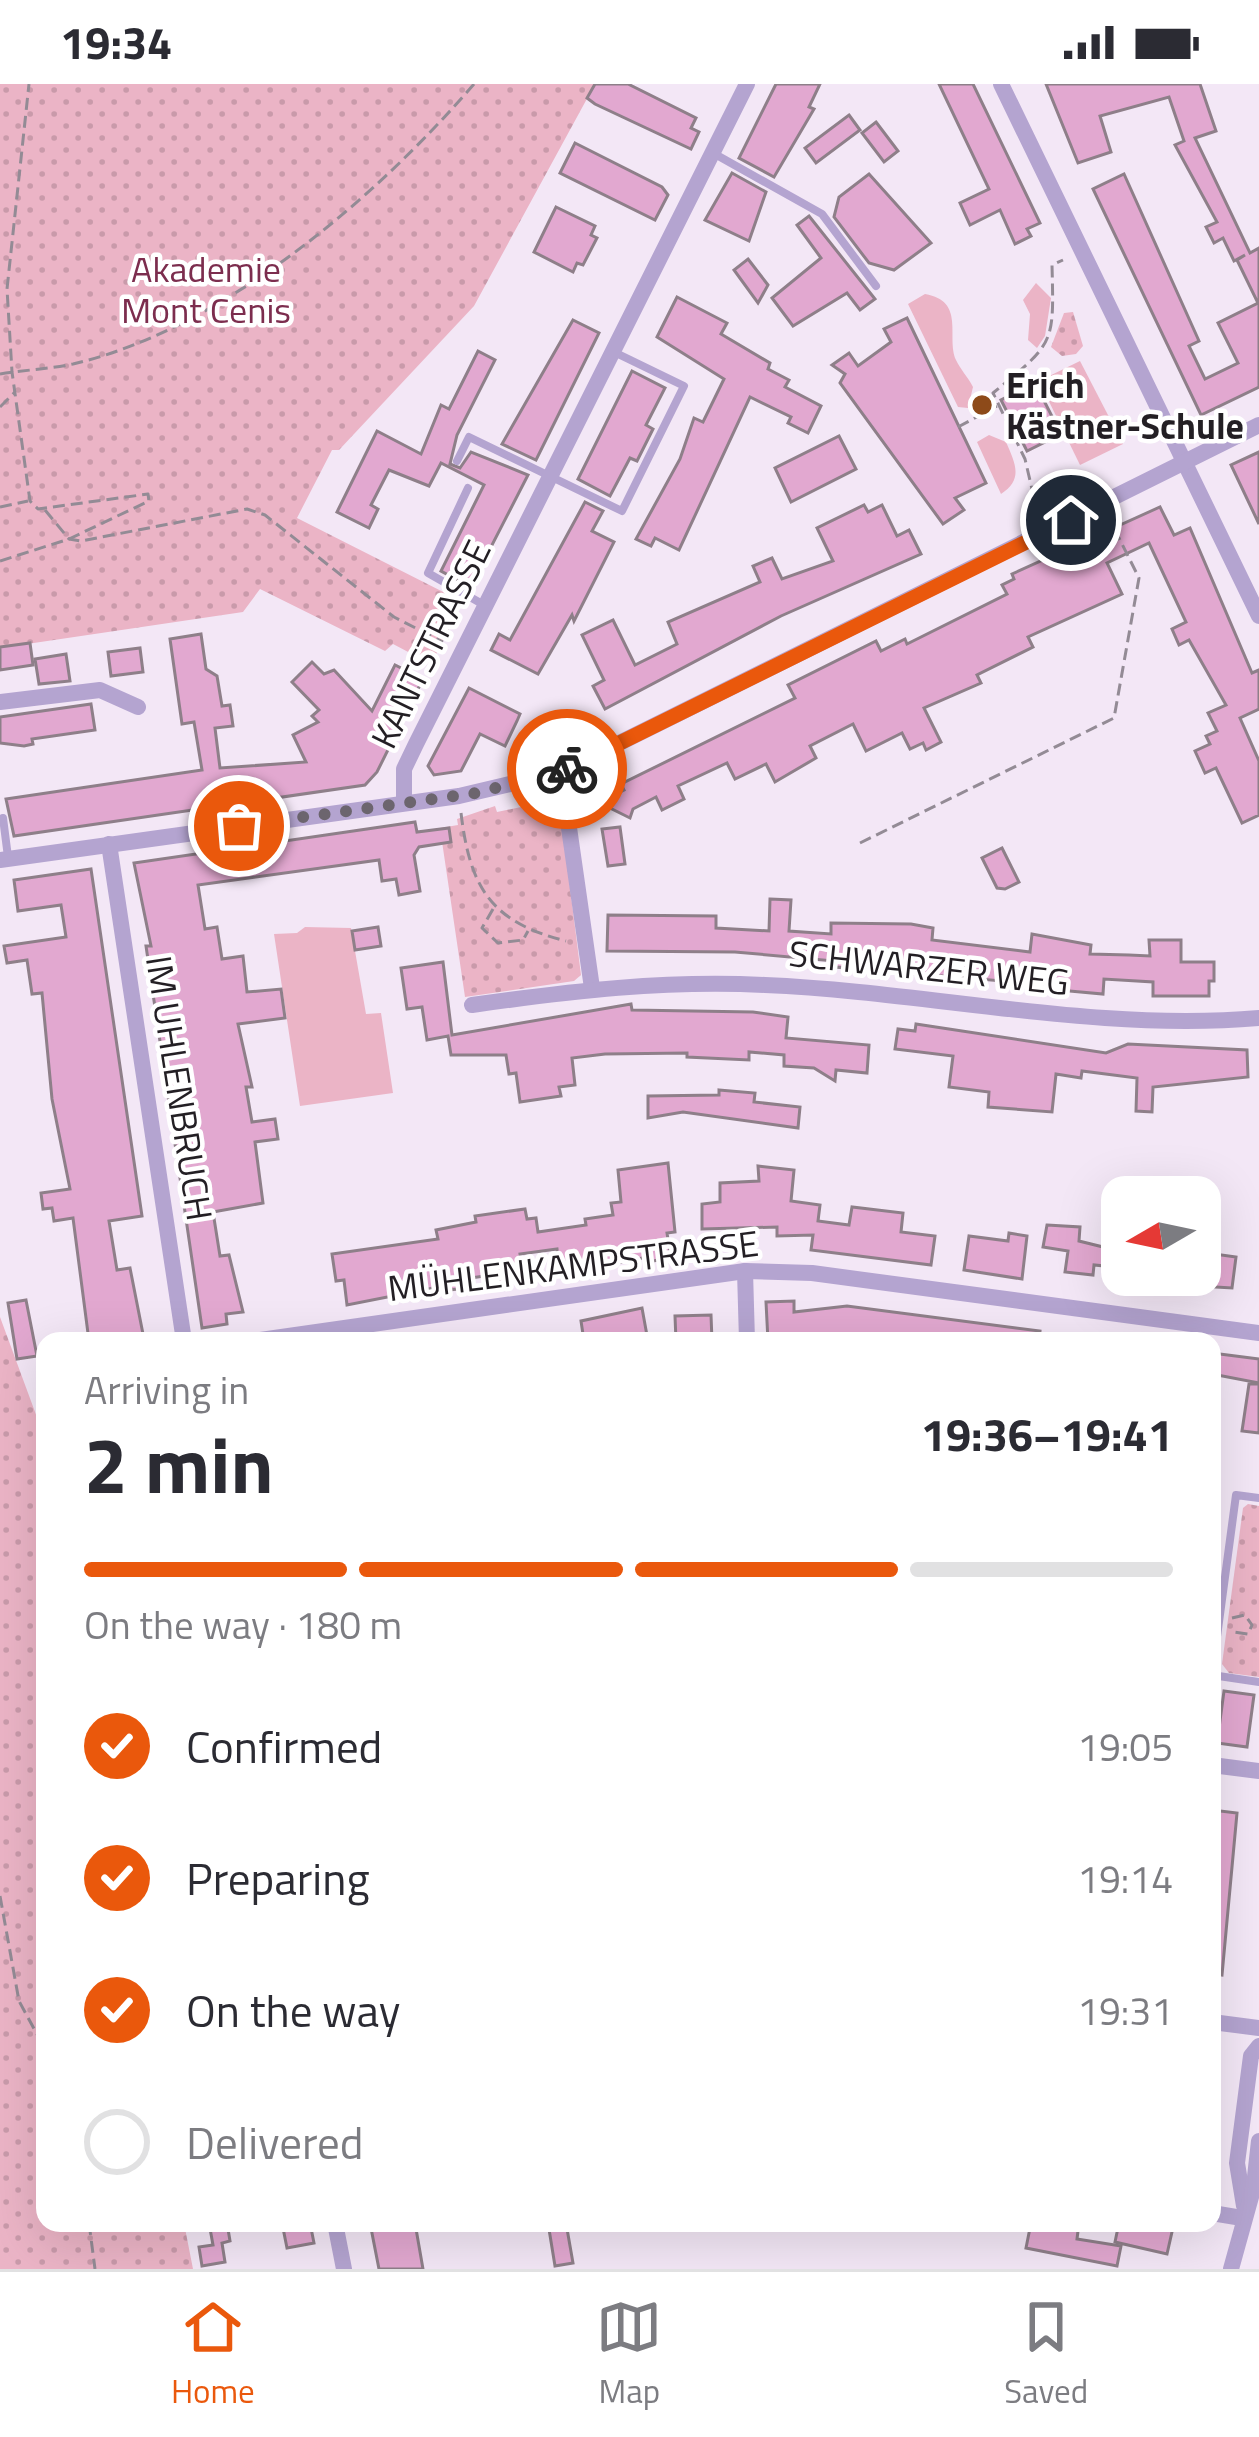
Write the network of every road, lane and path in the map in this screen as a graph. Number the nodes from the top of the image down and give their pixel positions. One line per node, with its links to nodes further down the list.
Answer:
1 (29, 84): 9 (path)
2 (474, 84): 9 (path)
3 (746, 84): 5 (street, KANTSTRASSE)
4 (1001, 84): 17 (street)
5 (713, 153): 7 (lane); 8 (street, KANTSTRASSE)
6 (1058, 263): 12 (path)
7 (876, 286)
8 (612, 351): 18 (street, KANTSTRASSE); 18 (lane)
9 (12, 369): 10 (path); 11 (path)
10 (0, 374)
11 (15, 392): 13 (path); 20 (path)
12 (999, 405): 15 (path); 23 (path)
13 (0, 407)
14 (1259, 425): 17 (street)
15 (958, 427)
16 (457, 461): 18 (lane)
17 (1181, 463): 28 (street); 32 (street)
18 (548, 476): 27 (street, KANTSTRASSE)
19 (468, 488): 27 (lane)
20 (30, 501): 21 (path); 22 (path)
21 (0, 508)
22 (44, 508): 24 (path); 24 (path)
23 (1037, 514)
24 (69, 539): 26 (path); 29 (path)
25 (1114, 540): 36 (path)
26 (0, 561)
27 (486, 606): 29 (street, KANTSTRASSE)
28 (1259, 616)
29 (463, 653): 33 (street, KANTSTRASSE)
30 (0, 701): 31 (street)
31 (137, 707)
32 (561, 772): 33 (street); 41 (street)
33 (404, 802): 37 (street, KANTSTRASSE)
34 (3, 818): 38 (lane)
35 (463, 829): 39 (path)
36 (860, 843)
37 (109, 844): 38 (street, KANTSTRASSE); 46 (street, IM UHLENBRUCH)
38 (4, 859)
39 (494, 908): 40 (path); 40 (path)
40 (529, 929): 41 (path)
41 (585, 944): 42 (street)
42 (592, 988): 43 (street, SCHWARZER WEG); 44 (street, SCHWARZER WEG)
43 (472, 1005)
44 (1259, 1018)
45 (746, 1271): 47 (street, MÜHLENKAMPSTRASSE); 48 (street); 49 (street, MÜHLENKAMPSTRASSE)
46 (183, 1332)
47 (316, 1332)
48 (747, 1332)
49 (1259, 1333)
50 (1259, 1498): 51 (lane)
51 (1221, 1608)
52 (1221, 1676): 53 (lane)
53 (1259, 1682)
54 (1221, 1766): 55 (street)
55 (1259, 1772)
56 (0, 1896): 59 (path)
57 (1221, 2023): 58 (street)
58 (1259, 2028)
59 (36, 2032)
60 (1259, 2046): 63 (street)
61 (1259, 2141): 63 (street)
62 (1221, 2212): 63 (street)
63 (1243, 2212): 68 (street)
64 (90, 2232): 66 (path)
65 (337, 2232): 67 (street)
66 (95, 2269)
67 (344, 2269)
68 (1231, 2269)

